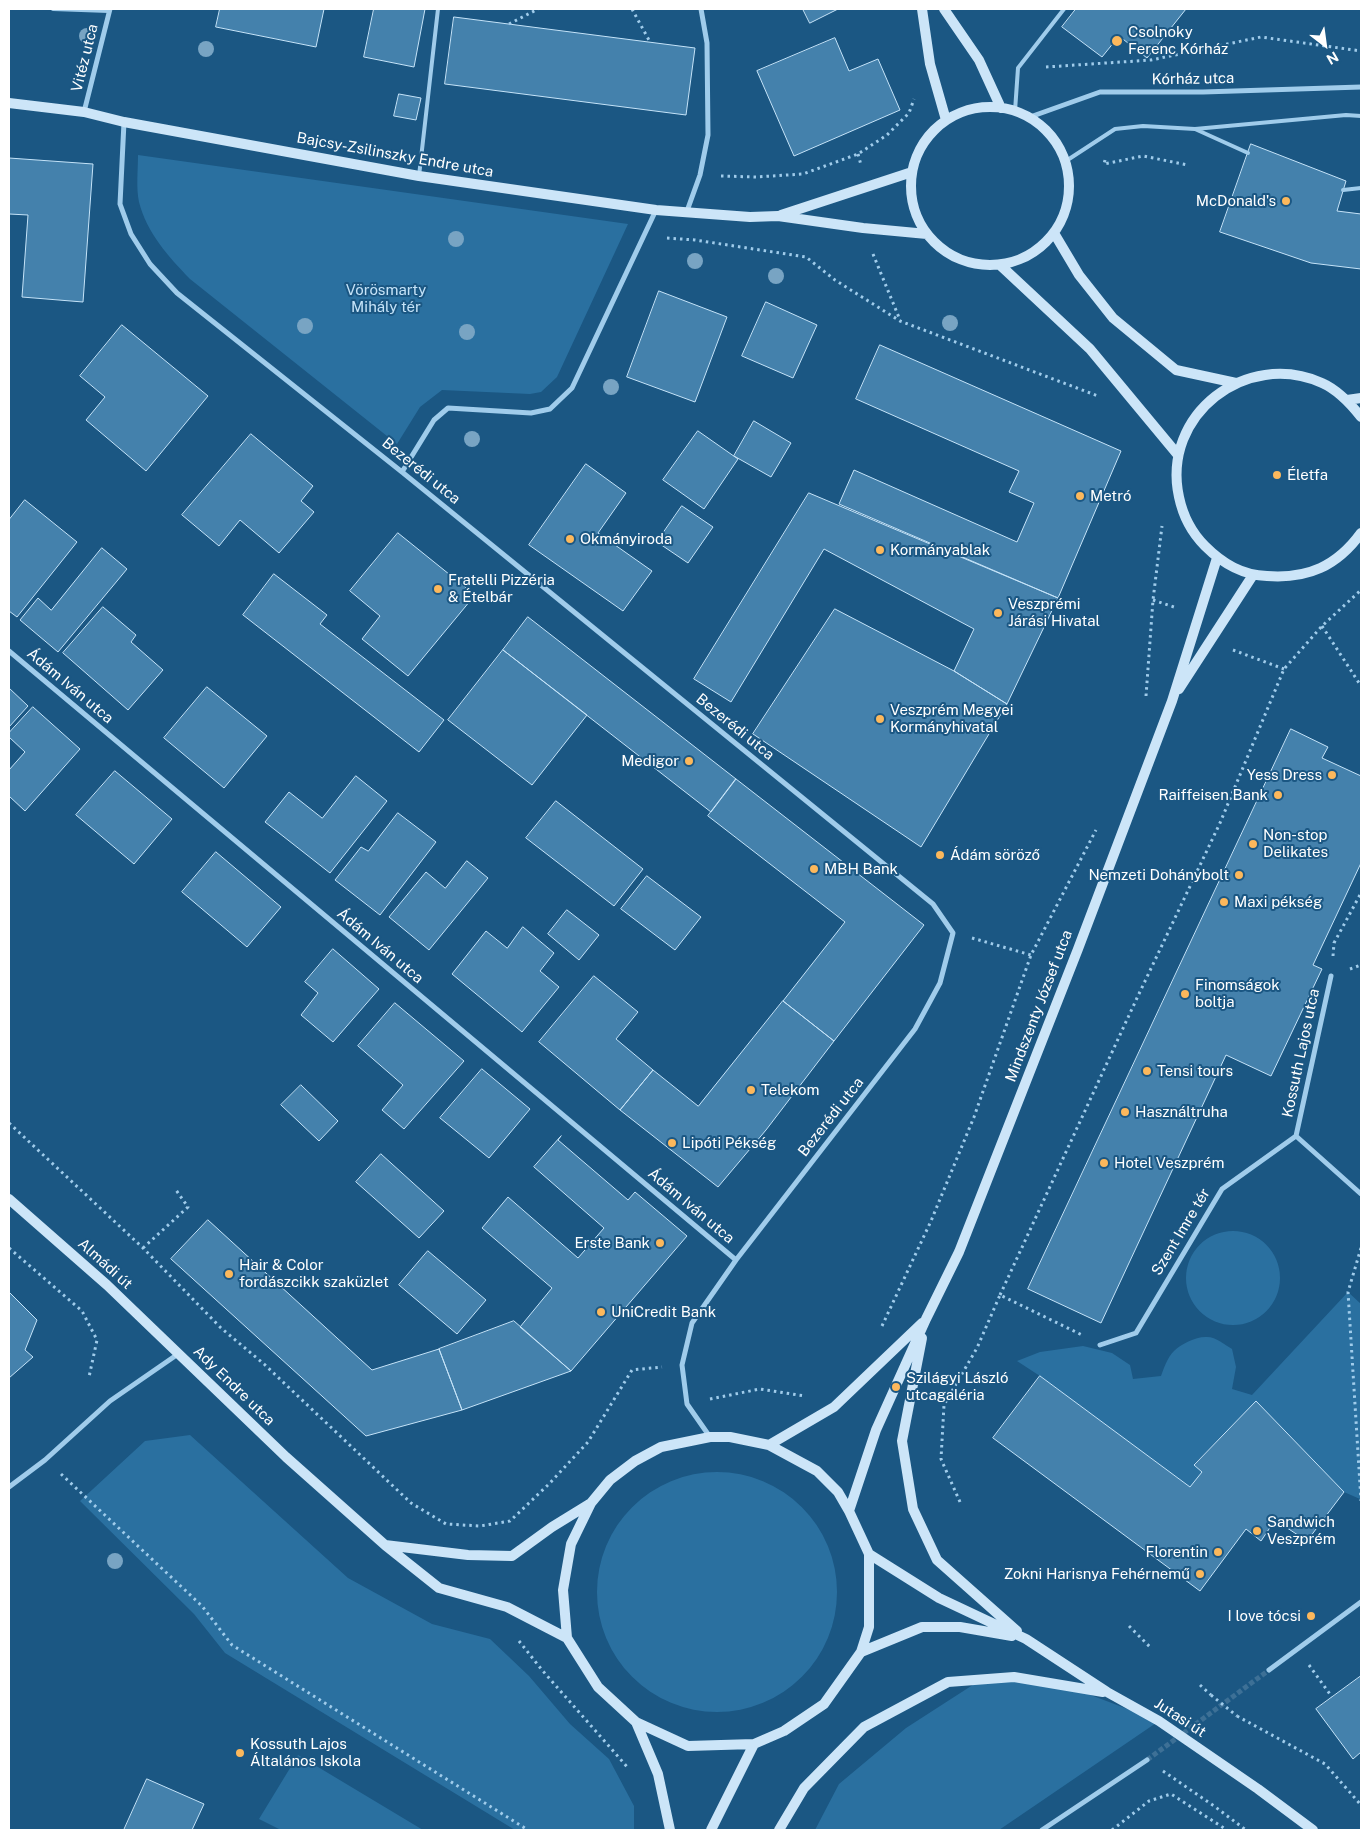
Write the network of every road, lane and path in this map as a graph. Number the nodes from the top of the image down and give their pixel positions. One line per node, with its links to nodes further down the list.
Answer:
1 (53, 9): 2 (lane)
2 (59, 9): 10 (lane)
3 (438, 9): 30 (lane)
4 (538, 9): 11 (path)
5 (632, 9): 12 (path)
6 (701, 9): 29 (street)
7 (922, 9): 23 (street)
8 (944, 9): 18 (street)
9 (1064, 9): 14 (lane)
10 (110, 10): 20 (street, Vitéz utca)
11 (510, 24)
12 (650, 42)
13 (1361, 51): 14 (path)
14 (1018, 68): 19 (lane)
15 (1361, 87): 22 (street, Kórház utca)
16 (916, 95): 29 (path)
17 (9, 103): 20 (street, Bajcsy-Zsilinszky Endre utca)
18 (1001, 108): 19 (street); 23 (street)
19 (1015, 111): 22 (street)
20 (84, 112): 24 (street, Bajcsy-Zsilinszky Endre utca)
21 (1361, 116): 25 (lane)
22 (1030, 117): 27 (street)
23 (946, 120): 28 (street)
24 (124, 122): 30 (street, Bajcsy-Zsilinszky Endre utca); 48 (street, Bezerédi utca)
25 (1195, 129): 26 (lane); 27 (lane)
26 (1248, 153)
27 (1066, 161): 37 (street)
28 (912, 172): 35 (street, Bajcsy-Zsilinszky Endre utca); 38 (street)
29 (700, 175): 34 (street)
30 (419, 176): 33 (street, Bajcsy-Zsilinszky Endre utca)
31 (1361, 188): 32 (lane)
32 (1343, 190)
33 (656, 210): 34 (street, Bajcsy-Zsilinszky Endre utca); 39 (street)
34 (687, 211): 35 (street, Bajcsy-Zsilinszky Endre utca)
35 (778, 216): 36 (street, Bajcsy-Zsilinszky Endre utca)
36 (863, 228): 38 (street, Bajcsy-Zsilinszky Endre utca); 41 (path)
37 (1054, 233): 40 (street); 42 (street)
38 (927, 234): 40 (street)
39 (643, 236): 41 (path); 48 (street)
40 (1000, 265): 47 (street)
41 (900, 321): 43 (path)
42 (1236, 383): 45 (street); 47 (street)
43 (1101, 397)
44 (1361, 398): 45 (street)
45 (1347, 400): 46 (street)
46 (1361, 417)
47 (1178, 454): 51 (street)
48 (402, 472): 63 (street, Bezerédi utca)
49 (1162, 522): 60 (path)
50 (1361, 533): 52 (street)
51 (1217, 558): 52 (street); 59 (street, Mindszenty József utca)
52 (1253, 575): 59 (street, Mindszenty József utca)
53 (1361, 590): 54 (path)
54 (1322, 626): 57 (path); 58 (path)
55 (9, 651): 74 (street, Ádám Iván utca)
56 (1238, 652): 57 (path)
57 (1284, 669): 75 (path)
58 (1361, 686)
59 (1172, 701): 76 (street, Mindszenty József utca)
60 (1146, 702)
61 (1100, 821): 64 (path)
62 (1361, 893): 65 (path)
63 (953, 933): 64 (path); 74 (street, Bezerédi utca)
64 (1031, 954): 77 (path)
65 (1331, 976): 67 (street, Kossuth Lajos utca)
66 (9, 1123): 72 (path)
67 (1296, 1136): 69 (street); 78 (street, Szent Imre tér)
68 (176, 1190): 72 (path)
69 (1361, 1194)
70 (9, 1199): 79 (street, Almádi út)
71 (9, 1248): 81 (path)
72 (143, 1248): 80 (path)
73 (1361, 1248): 88 (path)
74 (736, 1260): 80 (street, Bezerédi utca)
75 (1000, 1295): 78 (path); 89 (path)
76 (926, 1319): 85 (street, Mindszenty József utca); 91 (street, Mindszenty József utca); 98 (street)
77 (881, 1329)
78 (1100, 1344)
79 (179, 1354): 86 (street, Ady Endre utca); 92 (street, Ady Endre utca)
80 (682, 1365): 83 (street, Bezerédi utca)
81 (89, 1377)
82 (802, 1396): 83 (path)
83 (687, 1404): 84 (street, Bezerédi utca)
84 (710, 1437): 85 (street); 90 (street)
85 (769, 1444): 91 (street)
86 (45, 1460): 87 (street, Ady Endre utca); 111 (path)
87 (9, 1487)
88 (1361, 1501)
89 (960, 1502)
90 (591, 1503): 92 (street); 97 (street)
91 (849, 1511): 93 (street)
92 (385, 1545): 95 (street, Ady Endre utca)
93 (869, 1554): 98 (street, Jutasi út); 101 (street)
94 (1361, 1602): 100 (street)
95 (507, 1607): 97 (street, Ady Endre utca); 109 (path)
96 (1130, 1626): 99 (path)
97 (567, 1638): 106 (street)
98 (1026, 1639): 101 (street, Jutasi út); 104 (street, Jutasi út)
99 (1152, 1648)
100 (1297, 1649): 102 (street); 105 (path)
101 (861, 1652): 107 (street)
102 (1269, 1670)
103 (1200, 1685): 110 (path, bridge)
104 (1107, 1692): 114 (street); 119 (street, Jutasi út)
105 (1332, 1697)
106 (636, 1722): 107 (street); 112 (street)
107 (754, 1744): 113 (street)
108 (1147, 1760): 115 (street); 118 (path)
109 (631, 1771)
110 (1361, 1805)
111 (528, 1830)
112 (670, 1830)
113 (712, 1830)
114 (779, 1830)
115 (1042, 1830)
116 (1112, 1830): 117 (path)
117 (1227, 1830)
118 (1246, 1830)
119 (1312, 1830)

